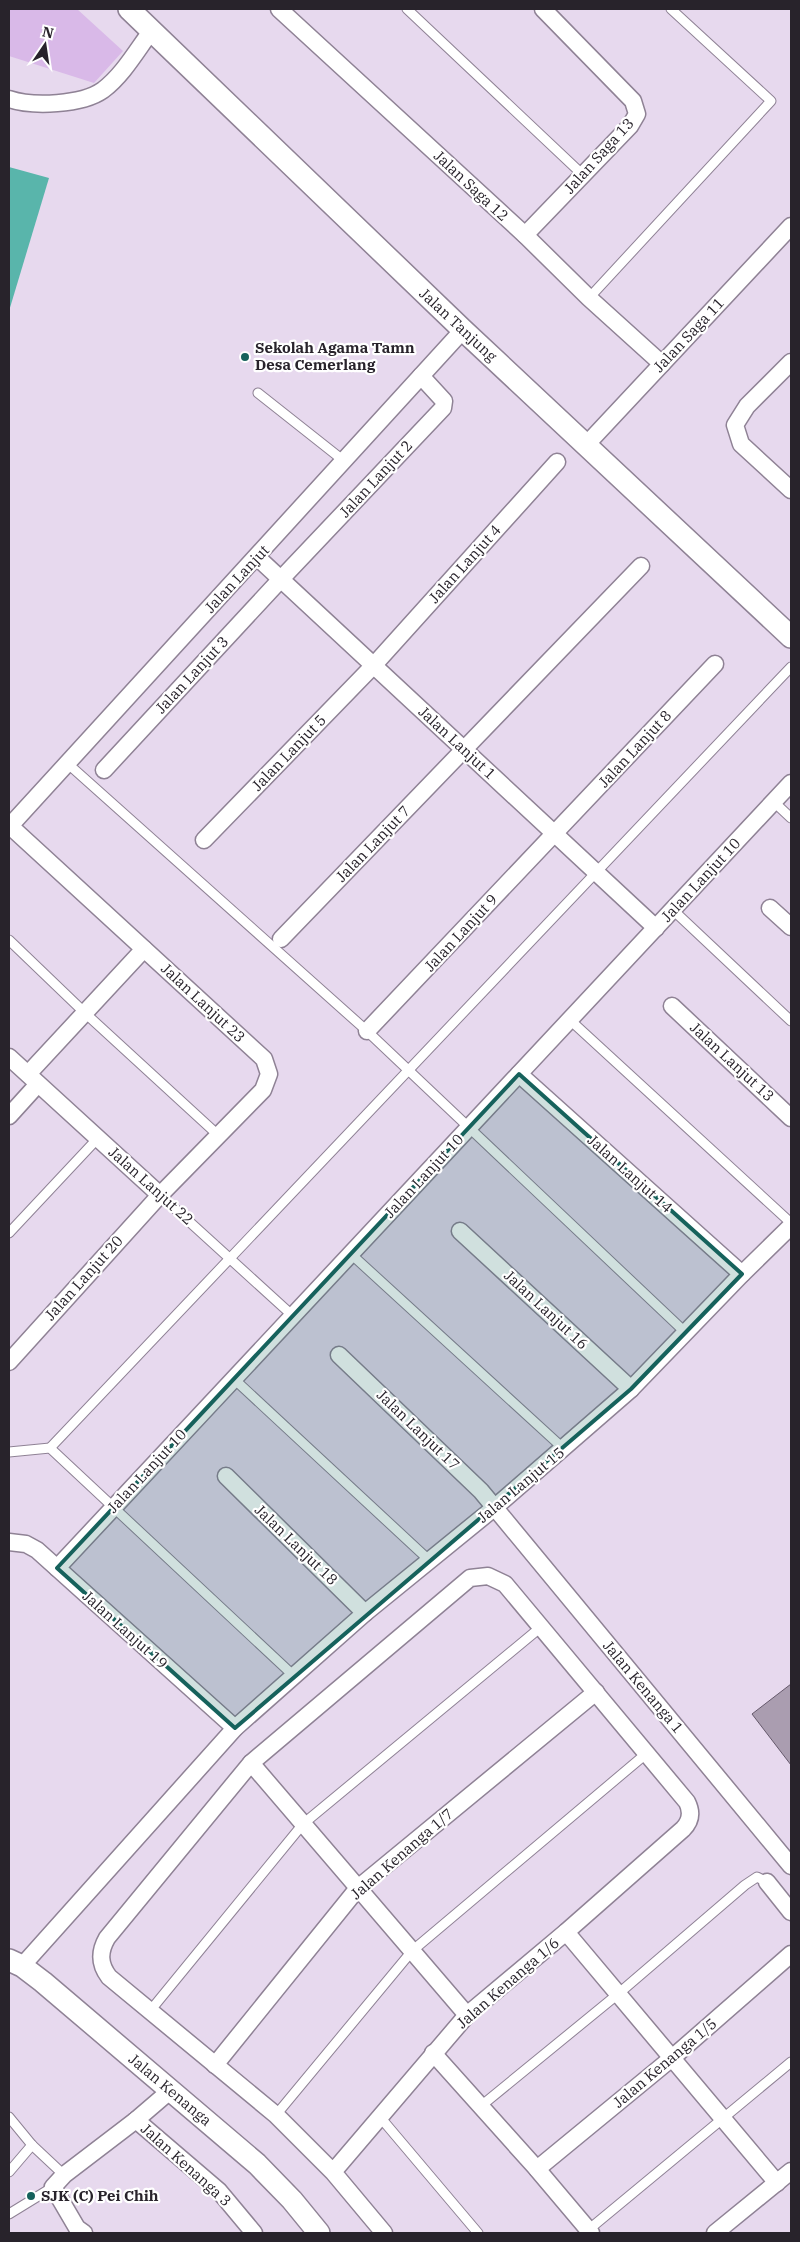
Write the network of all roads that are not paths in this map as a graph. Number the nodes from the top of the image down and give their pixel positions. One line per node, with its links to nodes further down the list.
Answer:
1 (129, 9): 6 (street, Jalan Tanjung)
2 (407, 9): 8 (lane)
3 (543, 9): 8 (street, Jalan Saga 13)
4 (671, 9): 11 (lane)
5 (285, 11): 10 (street, Jalan Saga 12)
6 (152, 30): 7 (street); 12 (street, Jalan Tanjung)
7 (9, 99)
8 (583, 175): 10 (street, Jalan Saga 13)
9 (790, 229): 13 (street, Jalan Saga 11)
10 (525, 235): 11 (street, Jalan Saga 12)
11 (589, 298): 13 (street, Jalan Saga 12)
12 (463, 330): 15 (street, Jalan Lanjut); 17 (street, Jalan Tanjung)
13 (662, 364): 17 (street, Jalan Saga 11)
14 (790, 364): 20 (street)
15 (421, 376): 18 (street, Jalan Lanjut); 23 (street, Jalan Lanjut 2)
16 (258, 393): 18 (lane)
17 (587, 444): 24 (street, Jalan Tanjung)
18 (344, 461): 21 (street, Jalan Lanjut)
19 (557, 462): 26 (street, Jalan Lanjut 4)
20 (791, 490)
21 (258, 557): 23 (street, Jalan Lanjut 1); 29 (street, Jalan Lanjut)
22 (641, 566): 28 (street)
23 (281, 579): 26 (street, Jalan Lanjut 1); 30 (street, Jalan Lanjut 3)
24 (791, 637)
25 (715, 664): 35 (street, Jalan Lanjut 8)
26 (374, 665): 28 (street, Jalan Lanjut 1); 36 (street, Jalan Lanjut 5)
27 (791, 667): 37 (lane)
28 (464, 749): 35 (street, Jalan Lanjut 1); 42 (street, Jalan Lanjut 7)
29 (67, 763): 34 (street, Jalan Lanjut); 49 (lane)
30 (104, 770)
31 (791, 783): 32 (street, Jalan Lanjut 10)
32 (774, 802): 33 (lane); 39 (street, Jalan Lanjut 10)
33 (791, 818)
34 (9, 826): 44 (street, Jalan Lanjut 23)
35 (555, 834): 37 (street, Jalan Lanjut 1); 49 (street, Jalan Lanjut 9)
36 (204, 840)
37 (596, 872): 41 (street, Jalan Lanjut 1); 51 (lane)
38 (770, 908): 40 (street)
39 (672, 910): 41 (street, Jalan Lanjut 10); 48 (lane)
40 (791, 927)
41 (656, 928): 47 (street, Jalan Lanjut 10)
42 (281, 939)
43 (9, 940): 46 (lane)
44 (144, 949): 46 (street); 57 (street, Jalan Lanjut 23)
45 (672, 1006): 55 (street, Jalan Lanjut 13)
46 (84, 1013): 53 (street); 57 (lane)
47 (570, 1020): 52 (street, Jalan Lanjut 10); 60 (lane)
48 (791, 1021)
49 (368, 1032): 51 (lane)
50 (9, 1057): 53 (street, Jalan Lanjut 22)
51 (408, 1071): 56 (lane); 64 (lane)
52 (519, 1074): 56 (street, Jalan Lanjut 10); 65 (street, Jalan Lanjut 14)
53 (33, 1079): 54 (street); 58 (street, Jalan Lanjut 22)
54 (9, 1116)
55 (791, 1118)
56 (469, 1128): 63 (street, Jalan Lanjut 10); 67 (lane)
57 (218, 1135): 59 (street, Jalan Lanjut 23)
58 (98, 1138): 59 (street, Jalan Lanjut 22); 62 (lane)
59 (160, 1195): 64 (lane, Jalan Lanjut 22); 69 (street, Jalan Lanjut 20)
60 (791, 1224): 65 (street, Jalan Lanjut 15)
61 (460, 1232): 71 (street, Jalan Lanjut 16)
62 (9, 1233)
63 (351, 1254): 66 (street, Jalan Lanjut 10); 73 (lane)
64 (230, 1258): 66 (lane, Jalan Lanjut 22); 72 (lane)
65 (742, 1274): 67 (street, Jalan Lanjut 15)
66 (293, 1316): 70 (street, Jalan Lanjut 10)
67 (686, 1332): 71 (street, Jalan Lanjut 15)
68 (339, 1355): 77 (street, Jalan Lanjut 17)
69 (9, 1362)
70 (234, 1379): 76 (street, Jalan Lanjut 10); 79 (lane)
71 (631, 1389): 73 (street, Jalan Lanjut 15)
72 (50, 1448): 74 (lane); 76 (lane)
73 (564, 1449): 77 (street, Jalan Lanjut 15)
74 (9, 1452)
75 (226, 1476): 81 (street, Jalan Lanjut 18)
76 (115, 1506): 80 (street, Jalan Lanjut 10); 83 (lane)
77 (494, 1508): 79 (street, Jalan Lanjut 15); 89 (street, Jalan Kenanga 1)
78 (9, 1542): 80 (street, Jalan Lanjut 19)
79 (430, 1562): 81 (street, Jalan Lanjut 15)
80 (57, 1568): 85 (street, Jalan Lanjut 19)
81 (366, 1614): 83 (street, Jalan Lanjut 15)
82 (541, 1627): 84 (street); 87 (street); 88 (lane)
83 (294, 1676): 85 (street, Jalan Lanjut 15)
84 (596, 1692): 86 (street); 91 (street, Jalan Kenanga 1/7)
85 (235, 1728): 96 (street, Jalan Lanjut 15)
86 (647, 1753): 93 (street, Jalan Kenanga 1/6); 94 (lane)
87 (251, 1763): 88 (street); 98 (street)
88 (303, 1824): 91 (street); 98 (lane)
89 (791, 1866)
90 (767, 1882): 92 (street); 97 (lane)
91 (358, 1888): 94 (street); 103 (street, Jalan Kenanga 1/7)
92 (791, 1912)
93 (566, 1932): 97 (street); 99 (street, Jalan Kenanga 1/6)
94 (412, 1951): 99 (street); 106 (lane)
95 (791, 1954): 101 (street, Jalan Kenanga 1/5)
96 (15, 1963): 104 (street, Jalan Kenanga)
97 (618, 1994): 101 (street); 105 (lane)
98 (150, 2011): 103 (street)
99 (466, 2015): 100 (street, Jalan Kenanga 1/6)
100 (433, 2053): 105 (street); 108 (street, Jalan Kenanga 1/6)
101 (672, 2058): 110 (street); 112 (street, Jalan Kenanga 1/5)
102 (791, 2062): 110 (lane)
103 (215, 2064): 106 (street)
104 (171, 2090): 109 (street); 122 (street, Jalan Kenanga)
105 (480, 2106): 112 (street)
106 (276, 2115): 115 (street)
107 (9, 2117): 111 (lane)
108 (380, 2117): 115 (street, Jalan Kenanga 1/6); 124 (lane)
109 (136, 2120): 116 (street); 121 (street, Jalan Kenanga 3)
110 (724, 2120): 117 (street); 119 (lane)
111 (32, 2145): 114 (lane); 116 (lane)
112 (537, 2169): 119 (street)
113 (791, 2171): 117 (street)
114 (9, 2172)
115 (333, 2172): 123 (street)
116 (59, 2181): 118 (lane); 120 (street)
117 (777, 2183): 125 (street)
118 (9, 2214)
119 (588, 2232)
120 (84, 2233)
121 (254, 2233)
122 (319, 2233)
123 (384, 2233)
124 (478, 2233)
125 (715, 2233)

